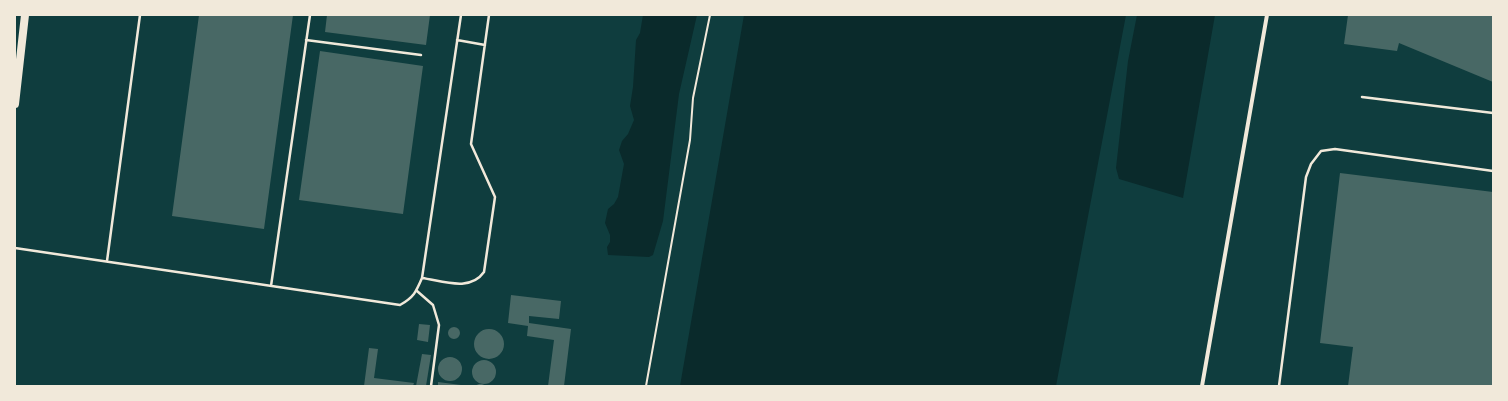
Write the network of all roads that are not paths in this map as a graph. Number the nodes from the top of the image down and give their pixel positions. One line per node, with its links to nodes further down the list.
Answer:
1 (25, 15): 12 (main road)
2 (140, 15): 16 (lane)
3 (310, 15): 7 (lane)
4 (461, 15): 8 (lane)
5 (490, 15): 9 (lane)
6 (1267, 15): 21 (street)
7 (306, 40): 10 (lane); 18 (lane)
8 (457, 40): 9 (lane); 17 (lane)
9 (485, 44): 17 (lane)
10 (421, 55)
11 (1362, 97): 13 (lane)
12 (15, 104)
13 (1493, 113)
14 (1493, 172): 22 (lane)
15 (15, 248): 16 (lane)
16 (107, 261): 18 (lane)
17 (422, 278): 19 (lane)
18 (271, 286): 19 (lane)
19 (417, 290): 20 (lane)
20 (431, 386)
21 (1202, 386)
22 (1279, 386)

